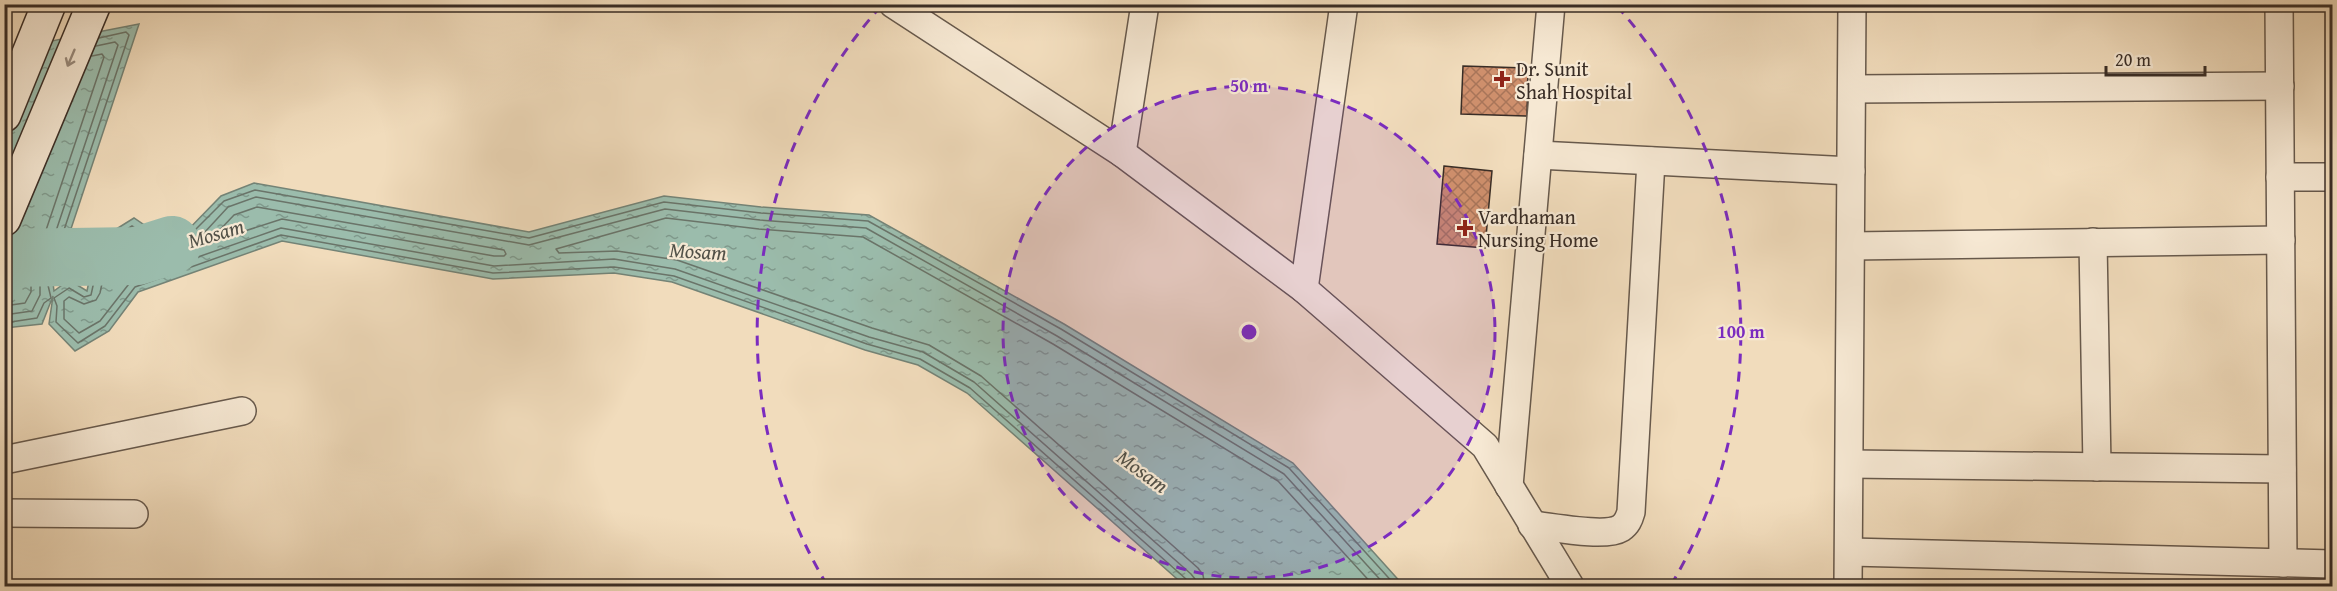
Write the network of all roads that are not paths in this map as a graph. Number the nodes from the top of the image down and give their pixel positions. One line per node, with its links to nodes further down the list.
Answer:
1 (49, 4): 11 (street)
2 (94, 4): 18 (street, one-way to 18)
3 (894, 4): 12 (street)
4 (1145, 4): 12 (street)
5 (1344, 4): 22 (street)
6 (1551, 4): 13 (street)
7 (1852, 4): 10 (street)
8 (2278, 4): 9 (street)
9 (2280, 86): 10 (street); 16 (street)
10 (1852, 89): 15 (street)
11 (4, 115)
12 (1122, 153): 22 (street)
13 (1538, 155): 14 (street); 28 (street)
14 (1651, 161): 15 (street); 31 (street)
15 (1851, 171): 21 (street)
16 (2280, 177): 17 (street); 19 (street)
17 (2332, 177)
18 (4, 219)
19 (2281, 240): 20 (street); 27 (street)
20 (2093, 242): 21 (street); 26 (street)
21 (1851, 246): 25 (street)
22 (1304, 289): 28 (street)
23 (242, 411): 24 (street)
24 (4, 460)
25 (1850, 464): 26 (street); 32 (street)
26 (2097, 467): 27 (street)
27 (2282, 469): 33 (street)
28 (1509, 486): 31 (street)
29 (4, 513): 30 (street)
30 (134, 514)
31 (1532, 525): 35 (street)
32 (1850, 552): 33 (street); 36 (street)
33 (2283, 563): 34 (street)
34 (2332, 564)
35 (1570, 586)
36 (1848, 586)

